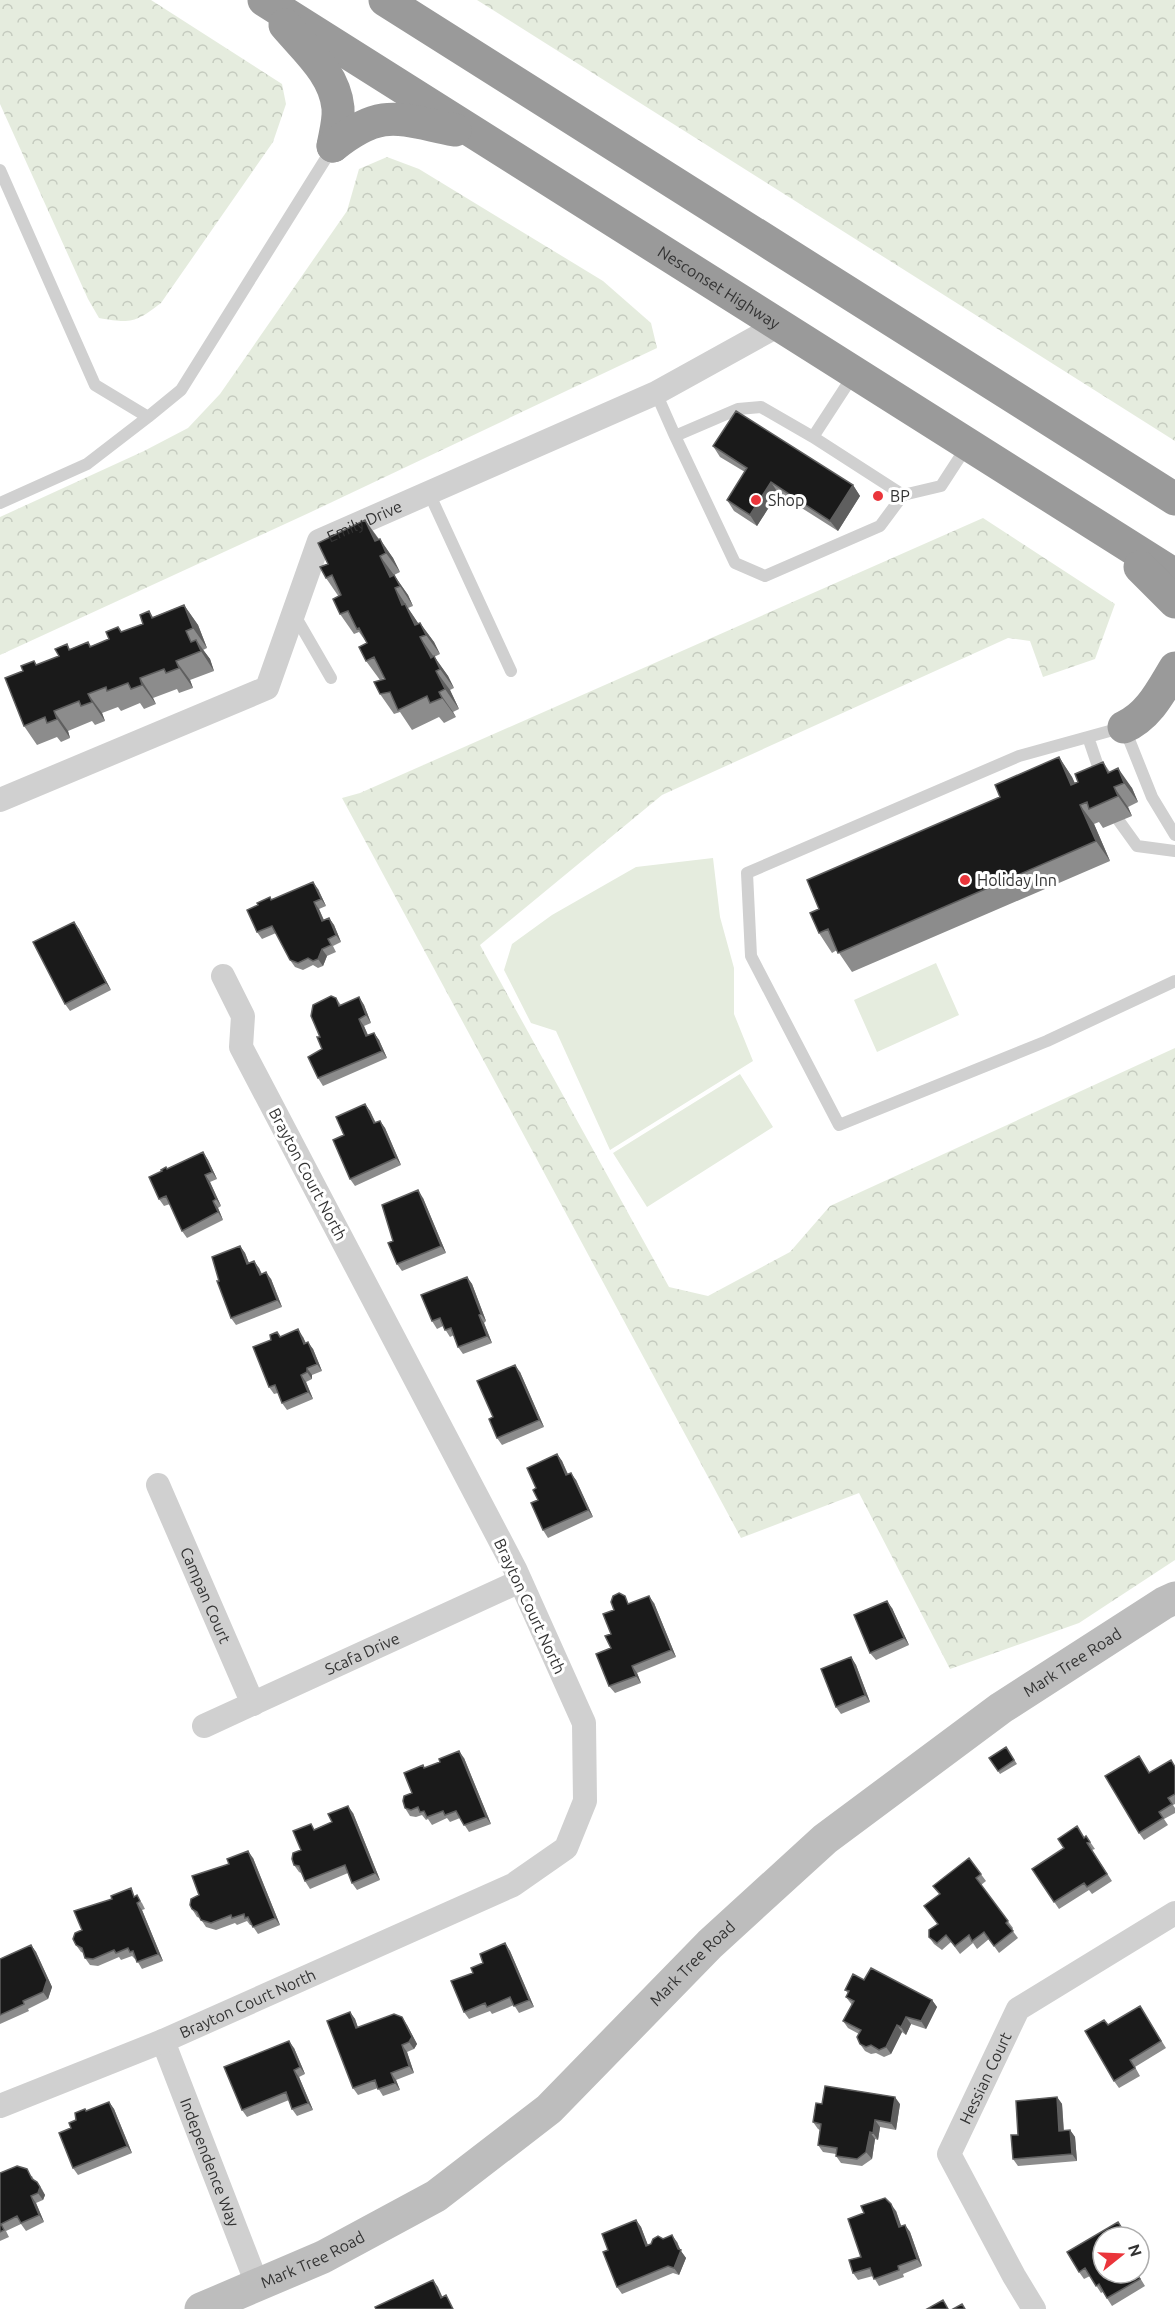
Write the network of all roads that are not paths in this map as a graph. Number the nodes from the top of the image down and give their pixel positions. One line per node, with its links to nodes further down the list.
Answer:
1 (264, 0): 3 (highway, Nesconset Highway); 4 (highway)
2 (385, 0): 15 (highway)
3 (473, 133): 4 (highway); 6 (highway, Nesconset Highway)
4 (333, 146): 9 (lane)
5 (0, 170): 9 (lane)
6 (779, 325): 7 (highway, Nesconset Highway); 8 (street, Emily Drive)
7 (855, 373): 11 (lane); 12 (highway, Nesconset Highway)
8 (656, 393): 10 (lane); 13 (street, Emily Drive)
9 (148, 417): 16 (lane)
10 (675, 436): 11 (lane); 14 (lane)
11 (813, 437): 14 (lane)
12 (968, 444): 14 (lane); 17 (highway, Nesconset Highway)
13 (429, 492): 20 (street, Emily Drive); 22 (lane)
14 (903, 495)
15 (1175, 499)
16 (0, 503)
17 (1102, 529): 18 (highway, Nesconset Highway); 19 (highway)
18 (1175, 575)
19 (1175, 602)
20 (294, 612): 23 (lane); 27 (street, Emily Drive)
21 (1175, 668): 24 (highway)
22 (511, 671)
23 (331, 678)
24 (1124, 727): 25 (lane); 29 (lane)
25 (1088, 737): 26 (lane); 32 (lane)
26 (1105, 787)
27 (0, 800)
28 (1119, 821): 30 (lane)
29 (1175, 835)
30 (1175, 851)
31 (223, 975): 34 (street, Brayton Court North)
32 (1175, 981)
33 (158, 1485): 36 (street, Campan Court)
34 (520, 1581): 36 (street, Scafa Drive); 39 (street, Brayton Court North)
35 (1175, 1598): 41 (main road, Mark Tree Road)
36 (253, 1704): 37 (street, Scafa Drive)
37 (204, 1726)
38 (1175, 1912): 43 (street, Hessian Court)
39 (163, 2041): 40 (street, Brayton Court North); 41 (street, Independence Way)
40 (0, 2106)
41 (257, 2284): 42 (main road, Mark Tree Road)
42 (201, 2309)
43 (1034, 2309)

